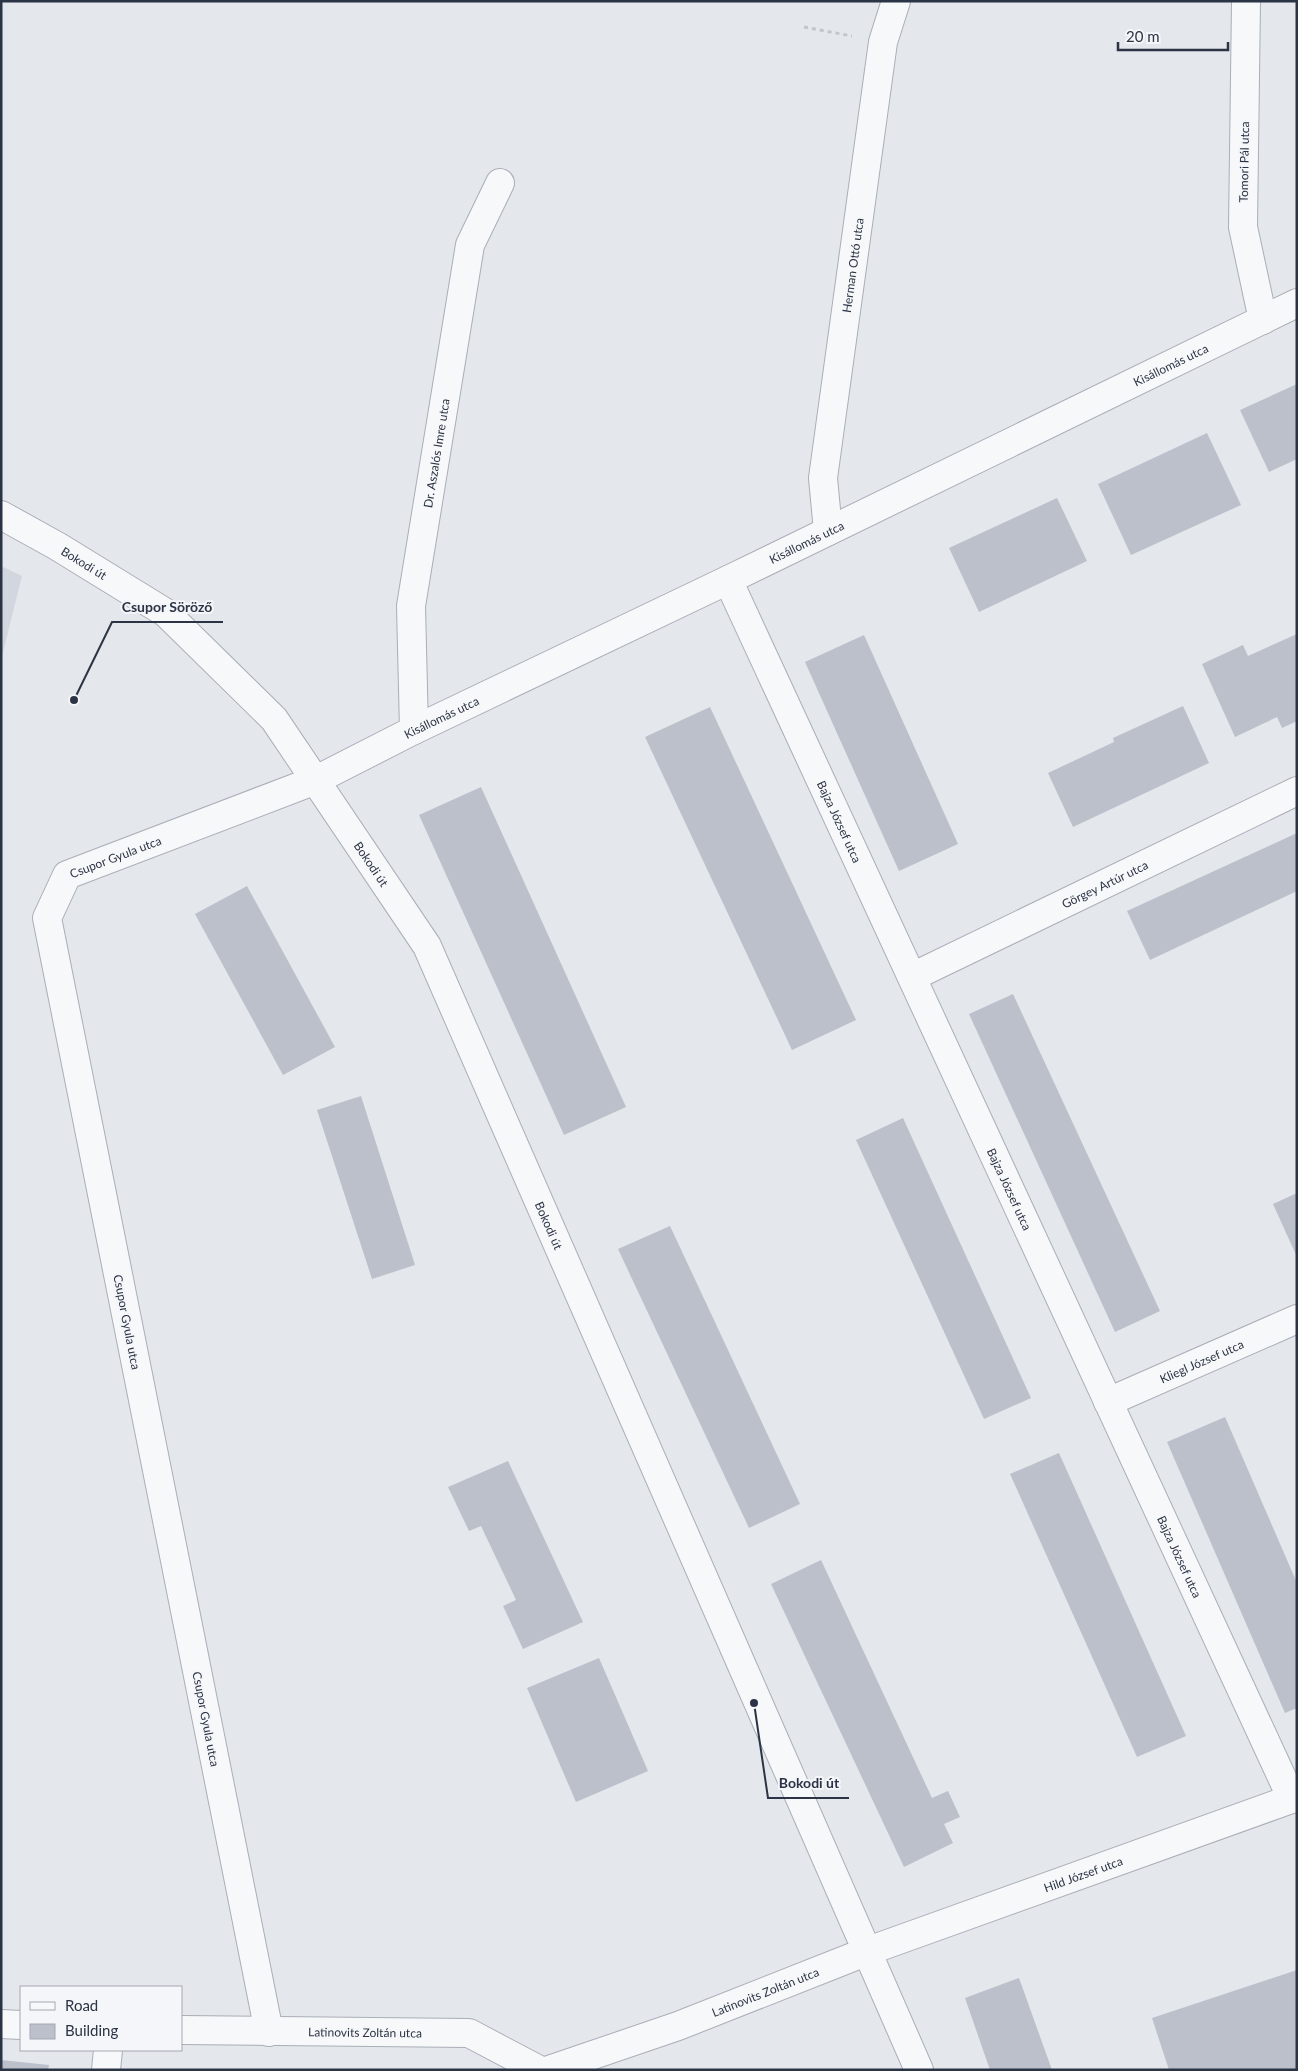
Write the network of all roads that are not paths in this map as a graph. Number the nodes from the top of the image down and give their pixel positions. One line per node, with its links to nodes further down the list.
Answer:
1 (896, 1): 7 (street, Herman Ottó utca)
2 (1246, 1): 5 (street, Tomori Pál utca)
3 (500, 183): 9 (street, Dr. Aszalós Imre utca)
4 (1297, 303): 5 (street, Kisállomás utca)
5 (1264, 320): 7 (street, Kisállomás utca)
6 (1, 514): 10 (street, Bokodi út)
7 (828, 531): 8 (street, Kisállomás utca)
8 (728, 580): 9 (street, Kisállomás utca); 12 (street, Bajza József utca)
9 (414, 730): 10 (street, Kisállomás utca)
10 (316, 780): 16 (street, Bokodi út); 20 (street, Csupor Gyula utca)
11 (1297, 791): 12 (street, Görgey Artúr utca)
12 (912, 977): 14 (street, Bajza József utca)
13 (1297, 1319): 14 (street, Kliegl József utca)
14 (1108, 1402): 15 (street, Bajza József utca)
15 (1294, 1798): 16 (street, Hild József utca)
16 (868, 1951): 24 (street, Latinovits Zoltán utca); 25 (street, Bokodi út)
17 (1, 2024): 18 (street)
18 (20, 2025)
19 (182, 2030): 20 (street, Latinovits Zoltán utca)
20 (269, 2032): 23 (street, Latinovits Zoltán utca)
21 (108, 2051): 22 (street)
22 (106, 2070)
23 (539, 2070)
24 (549, 2070)
25 (919, 2070)

